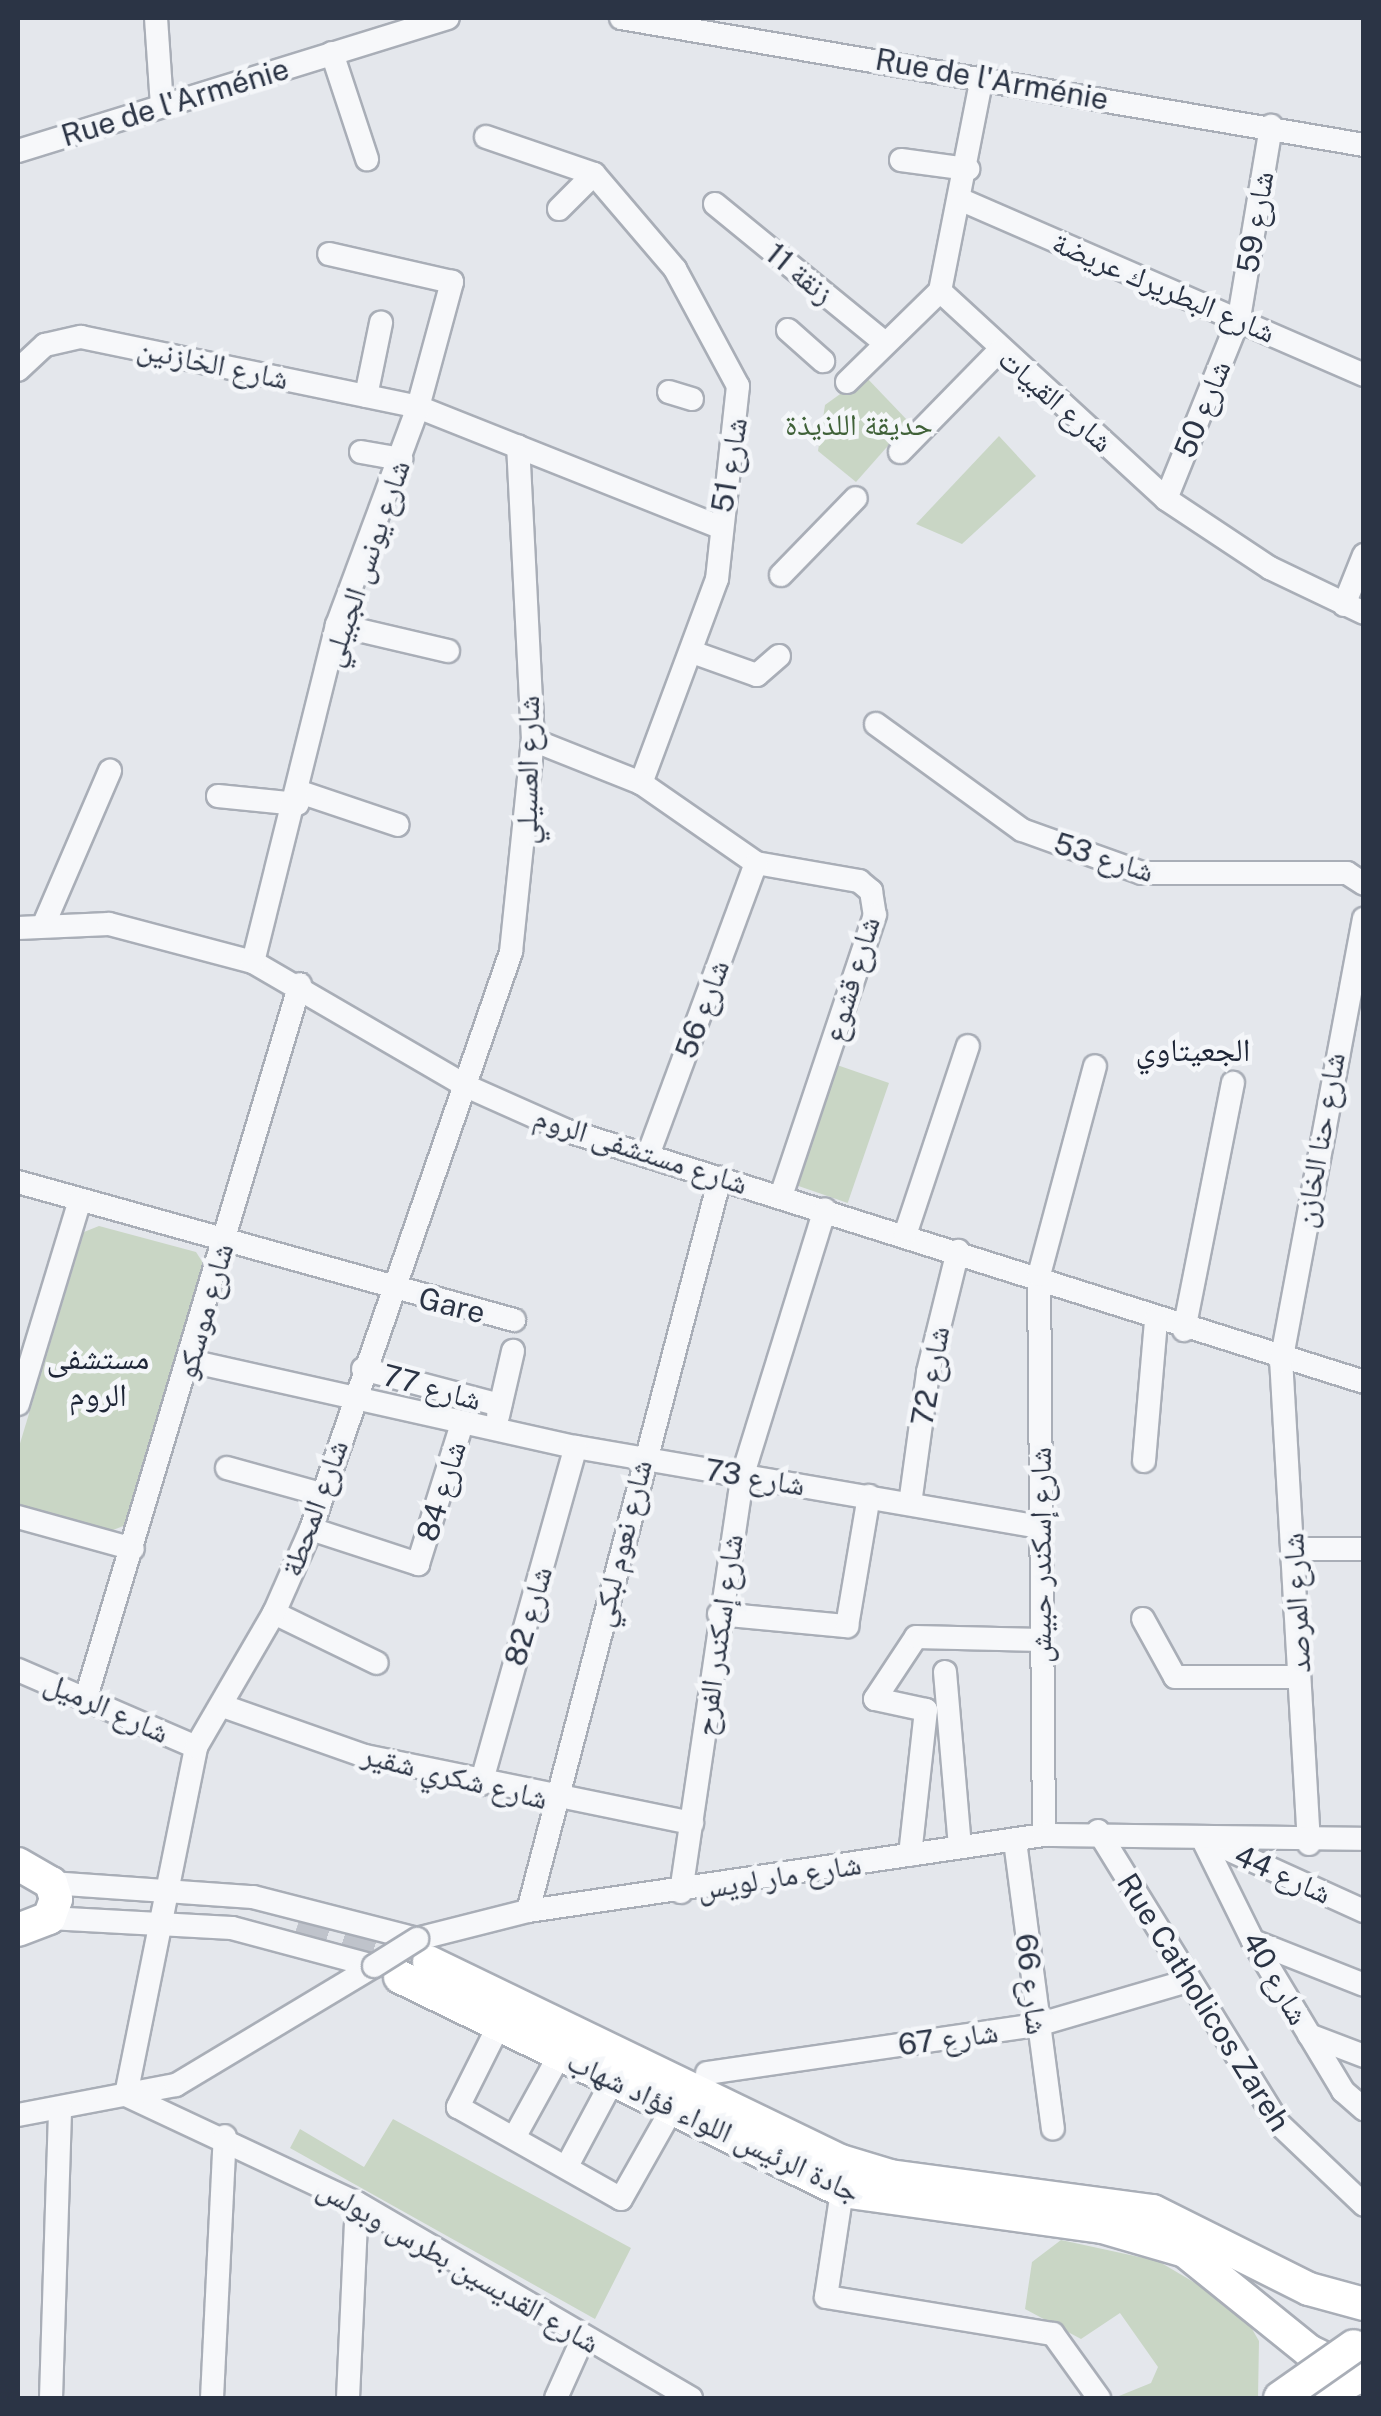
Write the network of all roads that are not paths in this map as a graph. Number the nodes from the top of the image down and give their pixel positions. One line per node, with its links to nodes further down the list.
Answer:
1 (156, 18): 6 (street)
2 (448, 18): 4 (street, Rue de l'Arménie)
3 (621, 18): 5 (street, Rue de l'Arménie)
4 (332, 53): 6 (street, Rue de l'Arménie); 11 (street)
5 (982, 77): 7 (street, Rue de l'Arménie); 13 (street)
6 (162, 106): 10 (street, Rue de l'Arménie)
7 (1271, 126): 9 (street, Rue de l'Arménie); 20 (street, شارع 59)
8 (486, 137): 14 (street)
9 (1364, 145)
10 (18, 151)
11 (367, 158)
12 (902, 160): 13 (street)
13 (968, 169): 15 (street)
14 (594, 174): 17 (street); 39 (street, شارع 51)
15 (964, 201): 19 (street); 20 (street, شارع البطريرك عريضة)
16 (715, 204): 23 (street, زنقة 11)
17 (560, 209)
18 (329, 254): 32 (street, شارع يونس الجبيلي)
19 (940, 291): 23 (street); 24 (street, شارع القبيات)
20 (1239, 318): 27 (street, شارع البطريرك عريضة); 38 (street, شارع 50)
21 (381, 323): 30 (street)
22 (788, 330): 25 (street)
23 (884, 343): 28 (street)
24 (999, 351): 35 (street); 38 (street, شارع القبيات)
25 (823, 361)
26 (18, 370): 30 (street, شارع الخازنين)
27 (1364, 375)
28 (847, 382)
29 (668, 392): 31 (street)
30 (366, 396): 32 (street, شارع الخازنين)
31 (692, 399)
32 (418, 407): 33 (street); 36 (street, شارع يونس الجبيلي)
33 (518, 446): 39 (street); 48 (street, شارع العسيلي)
34 (362, 452): 36 (street)
35 (900, 452)
36 (400, 458): 43 (street, شارع يونس الجبيلي)
37 (856, 498): 41 (street)
38 (1166, 499): 42 (street, شارع القبيات)
39 (718, 527): 45 (street, شارع 51)
40 (1364, 556): 42 (street)
41 (781, 574)
42 (1354, 609)
43 (337, 625): 44 (street); 52 (street, شارع يونس الجبيلي)
44 (448, 652)
45 (692, 652): 46 (street); 50 (street, شارع 51)
46 (779, 656)
47 (876, 724): 55 (street, شارع 53)
48 (533, 740): 50 (street, شارع قشوع); 64 (street, شارع العسيلي)
49 (110, 770): 57 (street)
50 (641, 783): 54 (street, شارع قشوع)
51 (218, 796): 52 (street)
52 (299, 798): 53 (street); 59 (street, شارع يونس الجبيلي)
53 (398, 826)
54 (756, 863): 65 (street, شارع 56); 68 (street, شارع قشوع)
55 (1364, 884)
56 (1364, 919): 82 (street, شارع حنا الخازن)
57 (44, 924): 58 (street, شارع مستشفى الروم); 59 (street, شارع مستشفى الروم)
58 (18, 928)
59 (253, 962): 60 (street, شارع مستشفى الروم)
60 (300, 984): 64 (street, شارع مستشفى الروم); 72 (street, شارع موسكو)
61 (968, 1046): 71 (street)
62 (1095, 1066): 74 (street, شارع إسكندر حبيش)
63 (1233, 1083): 78 (street)
64 (466, 1086): 65 (street, شارع مستشفى الروم); 75 (street, شارع المحطة)
65 (648, 1154): 66 (street, شارع مستشفى الروم)
66 (720, 1178): 68 (street, شارع مستشفى الروم); 91 (street, شارع نعوم لبكي)
67 (18, 1182): 69 (street, Gare)
68 (781, 1196): 70 (street, شارع مستشفى الروم)
69 (80, 1200): 72 (street, Gare); 79 (street)
70 (825, 1209): 71 (street, شارع مستشفى الروم); 94 (street, شارع إسكندر الفرح)
71 (906, 1234): 73 (street, شارع مستشفى الروم)
72 (223, 1242): 75 (street, Gare); 81 (street, شارع موسكو)
73 (958, 1251): 74 (street, شارع مستشفى الروم); 97 (street, شارع 72)
74 (1040, 1275): 77 (street, شارع مستشفى الروم); 99 (street, شارع إسكندر حبيش)
75 (391, 1290): 76 (street, Gare); 83 (street, شارع المحطة)
76 (514, 1320)
77 (1156, 1320): 78 (street, شارع مستشفى الروم); 92 (street)
78 (1184, 1330): 82 (street, شارع مستشفى الروم)
79 (26, 1344): 86 (street)
80 (513, 1351): 87 (street, شارع 77)
81 (190, 1361): 85 (street, شارع 73); 102 (street, شارع موسكو)
82 (1281, 1362): 84 (street, شارع مستشفى الروم); 101 (street, شارع المرصد)
83 (363, 1369): 85 (street, شارع المحطة); 87 (street, شارع 77)
84 (1364, 1382)
85 (352, 1403): 88 (street, شارع 73); 95 (street, شارع المحطة)
86 (18, 1404)
87 (500, 1406): 89 (street, شارع 77)
88 (462, 1424): 89 (street, شارع 73); 100 (street, شارع 84)
89 (495, 1432): 90 (street, شارع 73)
90 (576, 1447): 91 (street, شارع 73); 115 (street, شارع 82)
91 (642, 1459): 94 (street, شارع 73); 116 (street, شارع نعوم لبكي)
92 (1144, 1461)
93 (226, 1468): 95 (street)
94 (744, 1474): 96 (street, شارع 73); 105 (street, شارع إسكندر الفرح)
95 (321, 1494): 100 (street, شارع المحطة)
96 (870, 1496): 97 (street, شارع 73); 105 (street)
97 (910, 1504): 99 (street, شارع 73)
98 (18, 1517): 102 (street)
99 (1041, 1527): 107 (street, شارع إسكندر حبيش)
100 (311, 1529): 104 (street, شارع المحطة)
101 (1293, 1548): 103 (street); 111 (street, شارع المرصد)
102 (133, 1549): 112 (street, شارع موسكو)
103 (1364, 1549)
104 (274, 1613): 108 (street); 113 (street, شارع المحطة)
105 (719, 1614): 117 (street, شارع إسكندر الفرح)
106 (1143, 1619): 111 (street)
107 (1041, 1640): 119 (street, شارع إسكندر حبيش); 125 (street)
108 (376, 1662)
109 (18, 1670): 112 (street, شارع الرميل)
110 (945, 1672): 124 (street)
111 (1299, 1677): 123 (street, شارع المرصد)
112 (88, 1694): 114 (street, شارع الرميل)
113 (224, 1706): 114 (street, شارع المحطة); 115 (street, شارع شكري شقير)
114 (196, 1746): 126 (street, شارع المحطة)
115 (481, 1784): 116 (street, شارع شكري شقير)
116 (555, 1802): 117 (street, شارع شكري شقير); 129 (street, شارع نعوم لبكي)
117 (692, 1823): 127 (street, شارع إسكندر الفرح)
118 (1098, 1831): 119 (street, شارع مار لويس); 120 (street, شارع مار لويس); 134 (street, Rue Catholicos Zareh)
119 (1044, 1835): 122 (street, شارع مار لويس)
120 (1202, 1838): 123 (street, شارع مار لويس); 130 (street, شارع 44); 132 (street, شارع 40)
121 (1364, 1839): 123 (street, شارع مار لويس)
122 (1015, 1841): 124 (street, شارع مار لويس); 137 (street, شارع 66)
123 (1309, 1844)
124 (960, 1846): 125 (street, شارع مار لويس)
125 (910, 1856): 127 (street, شارع مار لويس)
126 (161, 1888): 128 (street); 131 (street, شارع المحطة); 133 (street)
127 (681, 1892): 129 (street, شارع مار لويس)
128 (29, 1897): 131 (street)
129 (528, 1911): 133 (street, شارع مار لويس)
130 (1364, 1911)
131 (158, 1923): 133 (street); 143 (street, شارع المحطة)
132 (1253, 1940): 135 (street); 138 (street, شارع 40)
133 (405, 1961): 136 (highway, جادة الرئيس اللواء فؤاد شهاب); 143 (street, شارع مار لويس); 155 (highway, جادة الرئيس اللواء فؤاد شهاب)
134 (1184, 1982): 137 (street, شارع 67); 154 (street, Rue Catholicos Zareh)
135 (1364, 1985)
136 (499, 2024): 139 (highway, جادة الرئيس اللواء فؤاد شهاب); 150 (street)
137 (1037, 2025): 141 (street, شارع 67); 148 (street, شارع 66)
138 (1309, 2035): 140 (street); 146 (street, شارع 40)
139 (560, 2054): 142 (highway, جادة الرئيس اللواء فؤاد شهاب); 150 (street)
140 (1364, 2056)
141 (707, 2073)
142 (613, 2080): 145 (highway, جادة الرئيس اللواء فؤاد شهاب); 151 (street)
143 (126, 2095): 144 (street, شارع مار لويس); 149 (street, شارع القديسين بطرس وبولس)
144 (60, 2109): 147 (street, شارع مار لويس); 158 (street)
145 (672, 2109): 151 (street); 152 (highway, جادة الرئيس اللواء فؤاد شهاب)
146 (1364, 2109)
147 (18, 2115)
148 (1052, 2128)
149 (225, 2136): 153 (street, شارع القديسين بطرس وبولس); 159 (street)
150 (515, 2136): 151 (street)
151 (567, 2166)
152 (842, 2192): 157 (highway, جادة الرئيس اللواء فؤاد شهاب); 163 (street)
153 (357, 2203): 156 (street, شارع القديسين بطرس وبولس); 160 (street)
154 (1364, 2205)
155 (1364, 2304)
156 (583, 2338): 161 (street); 162 (street, شارع القديسين بطرس وبولس)
157 (1358, 2364): 164 (highway, bridge); 165 (highway)
158 (51, 2398)
159 (212, 2398)
160 (348, 2398)
161 (556, 2398)
162 (691, 2398)
163 (1098, 2398)
164 (1280, 2398)
165 (1318, 2398)

